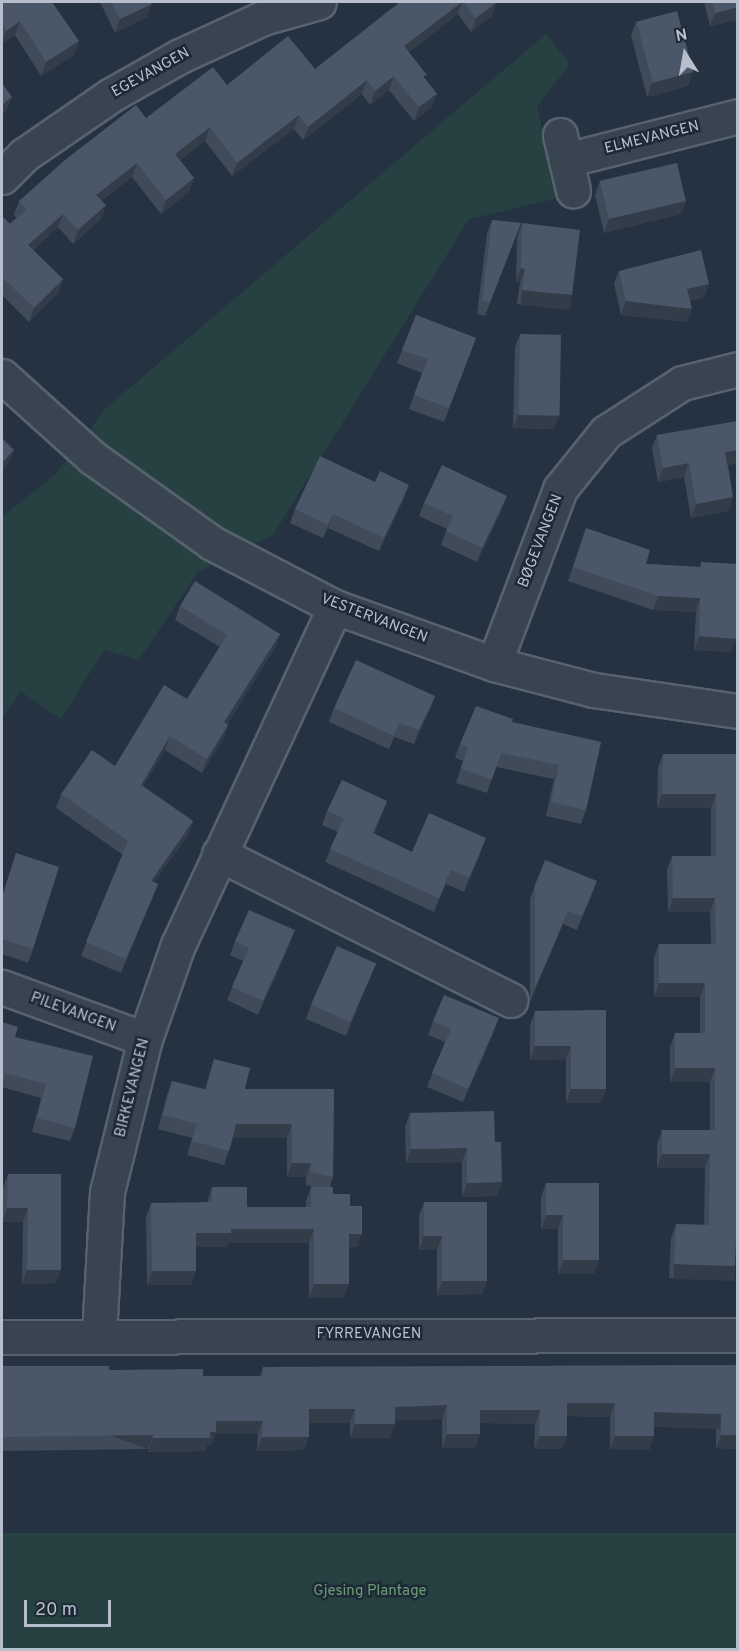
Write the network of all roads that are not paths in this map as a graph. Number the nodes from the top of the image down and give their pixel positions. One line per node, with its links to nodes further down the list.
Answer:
1 (319, 2): 4 (street, EGEVANGEN)
2 (738, 116): 3 (street, ELMEVANGEN)
3 (566, 161)
4 (2, 177)
5 (738, 369): 8 (street, BØGEVANGEN)
6 (2, 376): 7 (street, VESTERVANGEN)
7 (335, 607): 8 (street, VESTERVANGEN); 10 (street, BIRKEVANGEN)
8 (494, 664): 9 (street, VESTERVANGEN)
9 (738, 711)
10 (219, 855): 12 (street); 13 (street, BIRKEVANGEN)
11 (2, 987): 13 (street, PILEVANGEN)
12 (511, 1000)
13 (145, 1039): 14 (street, BIRKEVANGEN)
14 (99, 1335): 15 (street, FYRREVANGEN); 16 (street, FYRREVANGEN)
15 (738, 1335)
16 (2, 1337)

